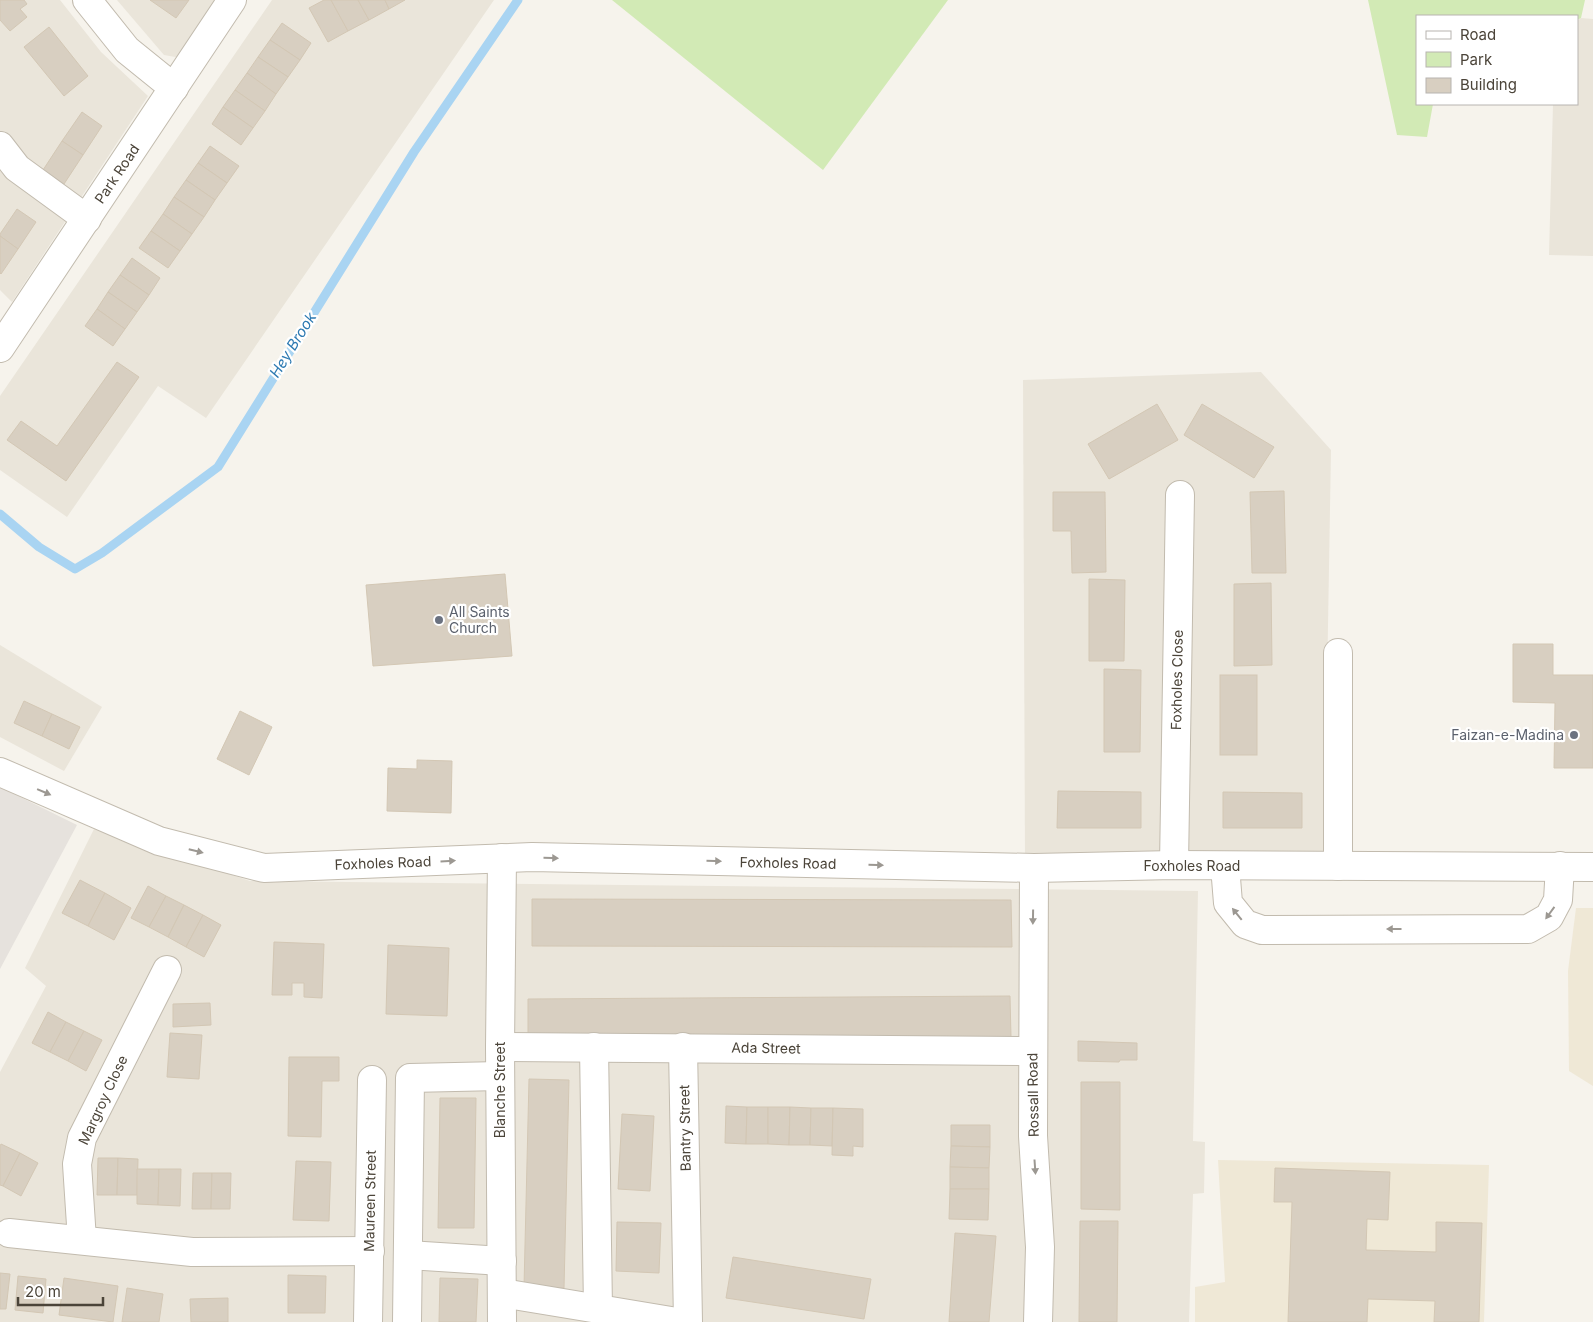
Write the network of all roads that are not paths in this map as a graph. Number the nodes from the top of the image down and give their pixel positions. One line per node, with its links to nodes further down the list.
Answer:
1 (232, 0): 3 (street, Park Road)
2 (102, 6): 3 (street)
3 (174, 88): 5 (street, Park Road)
4 (0, 146): 5 (street)
5 (87, 220): 6 (street, Park Road)
6 (0, 348)
7 (1180, 495): 11 (street, Foxholes Close)
8 (1338, 653): 13 (street)
9 (0, 772): 10 (street, Foxholes Road, one-way to 10)
10 (502, 858): 16 (street, Foxholes Road, one-way to 16); 18 (street, Blanche Street)
11 (1174, 865): 12 (street, Foxholes Road); 16 (street, Foxholes Road)
12 (1225, 866): 13 (street, Foxholes Road); 14 (street, one-way to 12)
13 (1338, 866): 14 (street, Foxholes Road)
14 (1560, 866): 15 (street, Foxholes Road)
15 (1593, 867)
16 (1034, 868): 21 (street, Rossall Road, one-way to 21)
17 (167, 970): 25 (street, Margroy Close)
18 (500, 1047): 19 (street, Ada Street); 22 (street, Blanche Street)
19 (594, 1047): 20 (street, Ada Street); 30 (street)
20 (683, 1047): 21 (street, Ada Street); 35 (street, Bantry Street)
21 (1032, 1051): 36 (street, Rossall Road, one-way to 36)
22 (500, 1076): 27 (street); 28 (street, Blanche Street)
23 (372, 1080): 26 (street, Maureen Street)
24 (9, 1233): 25 (street)
25 (82, 1240): 26 (street)
26 (370, 1251): 31 (street, Maureen Street)
27 (408, 1255): 28 (street); 32 (street)
28 (502, 1261): 29 (street, Blanche Street)
29 (502, 1293): 30 (street); 33 (street, Blanche Street)
30 (598, 1309): 34 (street)
31 (368, 1322)
32 (407, 1322)
33 (502, 1322)
34 (677, 1322)
35 (688, 1322)
36 (1038, 1322)

